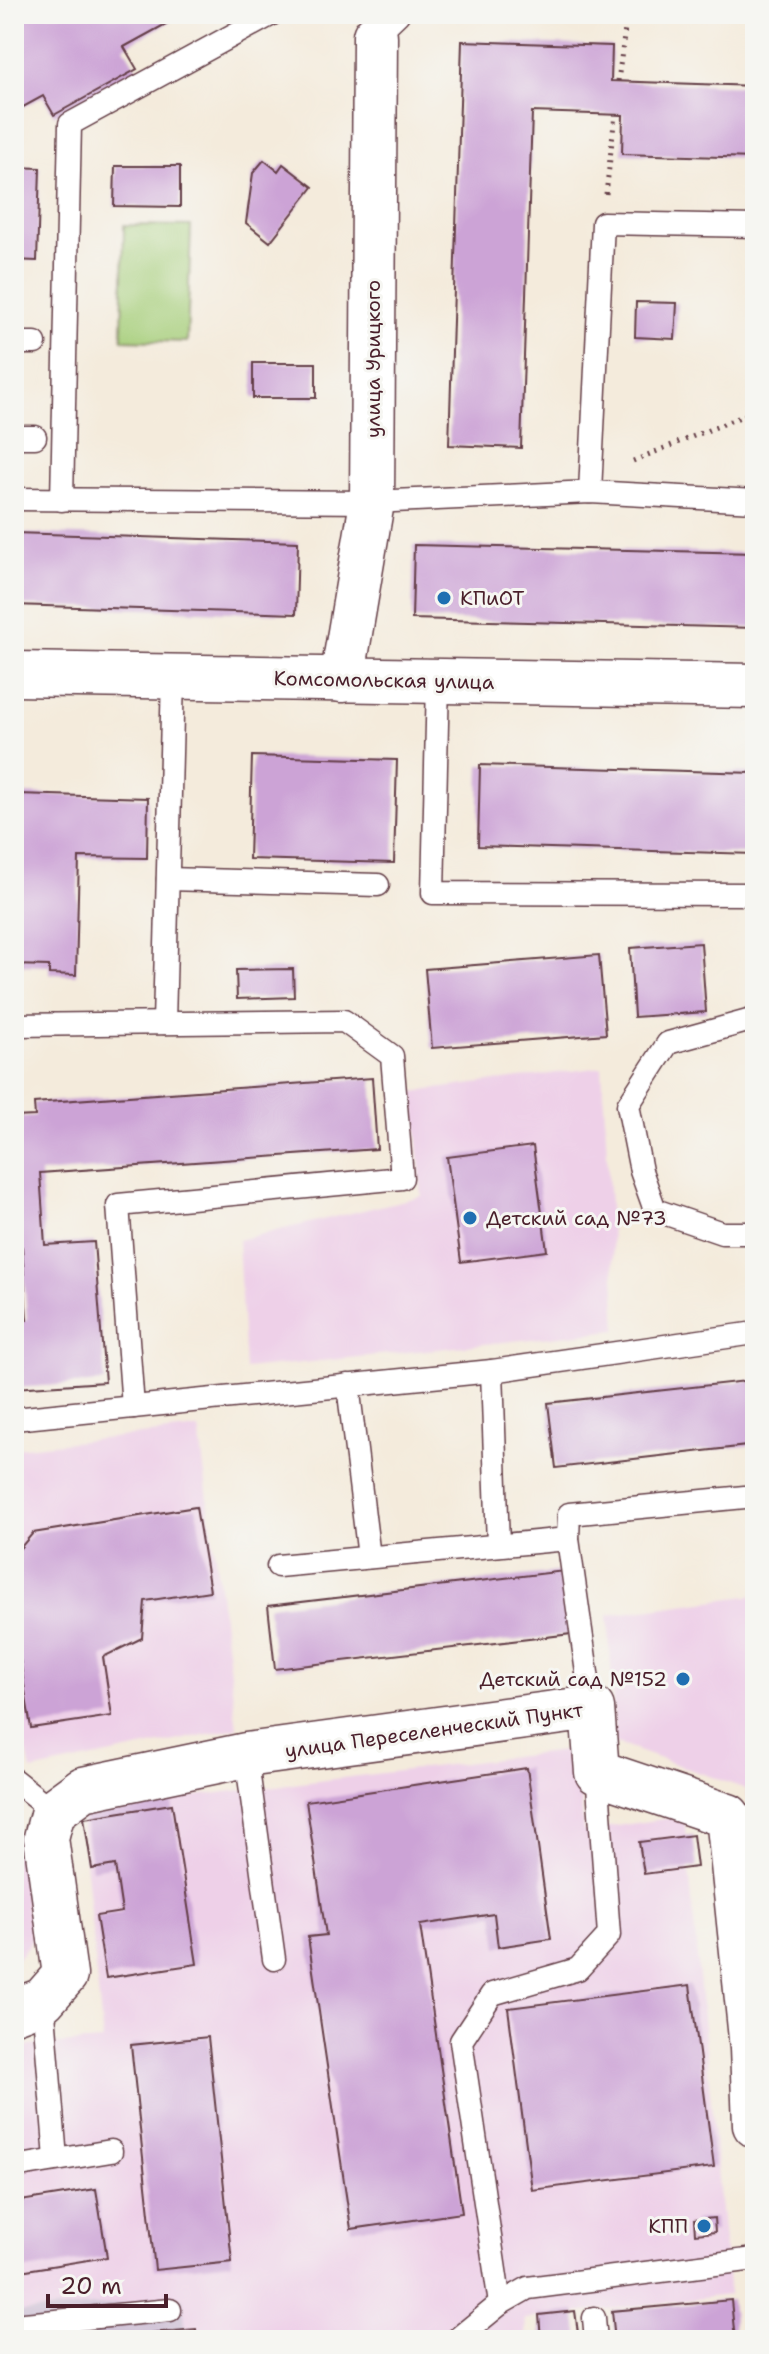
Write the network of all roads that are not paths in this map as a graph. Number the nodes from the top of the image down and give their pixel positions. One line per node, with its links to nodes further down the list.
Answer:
1 (272, 14): 6 (lane)
2 (386, 25): 8 (street, улица Урицкого)
3 (755, 226): 4 (lane)
4 (590, 485): 7 (lane); 8 (lane)
5 (14, 499): 6 (lane)
6 (62, 500): 8 (lane)
7 (755, 501)
8 (372, 502): 11 (street, улица Урицкого)
9 (14, 674): 10 (street, Комсомольская улица)
10 (173, 677): 11 (street, Комсомольская улица); 14 (lane)
11 (342, 680): 12 (street, Комсомольская улица)
12 (438, 681): 13 (street, Комсомольская улица); 16 (lane)
13 (755, 686)
14 (168, 879): 15 (lane); 18 (lane)
15 (378, 885)
16 (755, 894)
17 (755, 1019): 20 (lane)
18 (164, 1023): 19 (lane); 24 (lane)
19 (14, 1025)
20 (755, 1233)
21 (755, 1333): 22 (lane)
22 (492, 1371): 23 (lane); 28 (lane)
23 (348, 1385): 24 (lane); 29 (lane)
24 (133, 1407): 25 (lane)
25 (14, 1419)
26 (755, 1496): 27 (lane)
27 (568, 1539): 28 (lane); 31 (lane)
28 (498, 1545): 29 (lane)
29 (369, 1557): 30 (lane)
30 (278, 1566)
31 (592, 1708): 32 (street, улица Переселенческий Пункт); 33 (street, улица Переселенческий Пункт)
32 (246, 1755): 35 (street, улица Переселенческий Пункт); 36 (lane)
33 (597, 1772): 38 (street); 44 (lane)
34 (14, 1780): 35 (lane)
35 (53, 1811): 37 (street)
36 (274, 1959)
37 (28, 2006): 41 (lane)
38 (754, 2048): 39 (street)
39 (755, 2125)
40 (111, 2151): 41 (lane)
41 (56, 2159): 42 (lane)
42 (14, 2167)
43 (755, 2259): 44 (lane)
44 (500, 2304): 47 (lane)
45 (170, 2310): 46 (lane)
46 (14, 2325)
47 (456, 2340)

